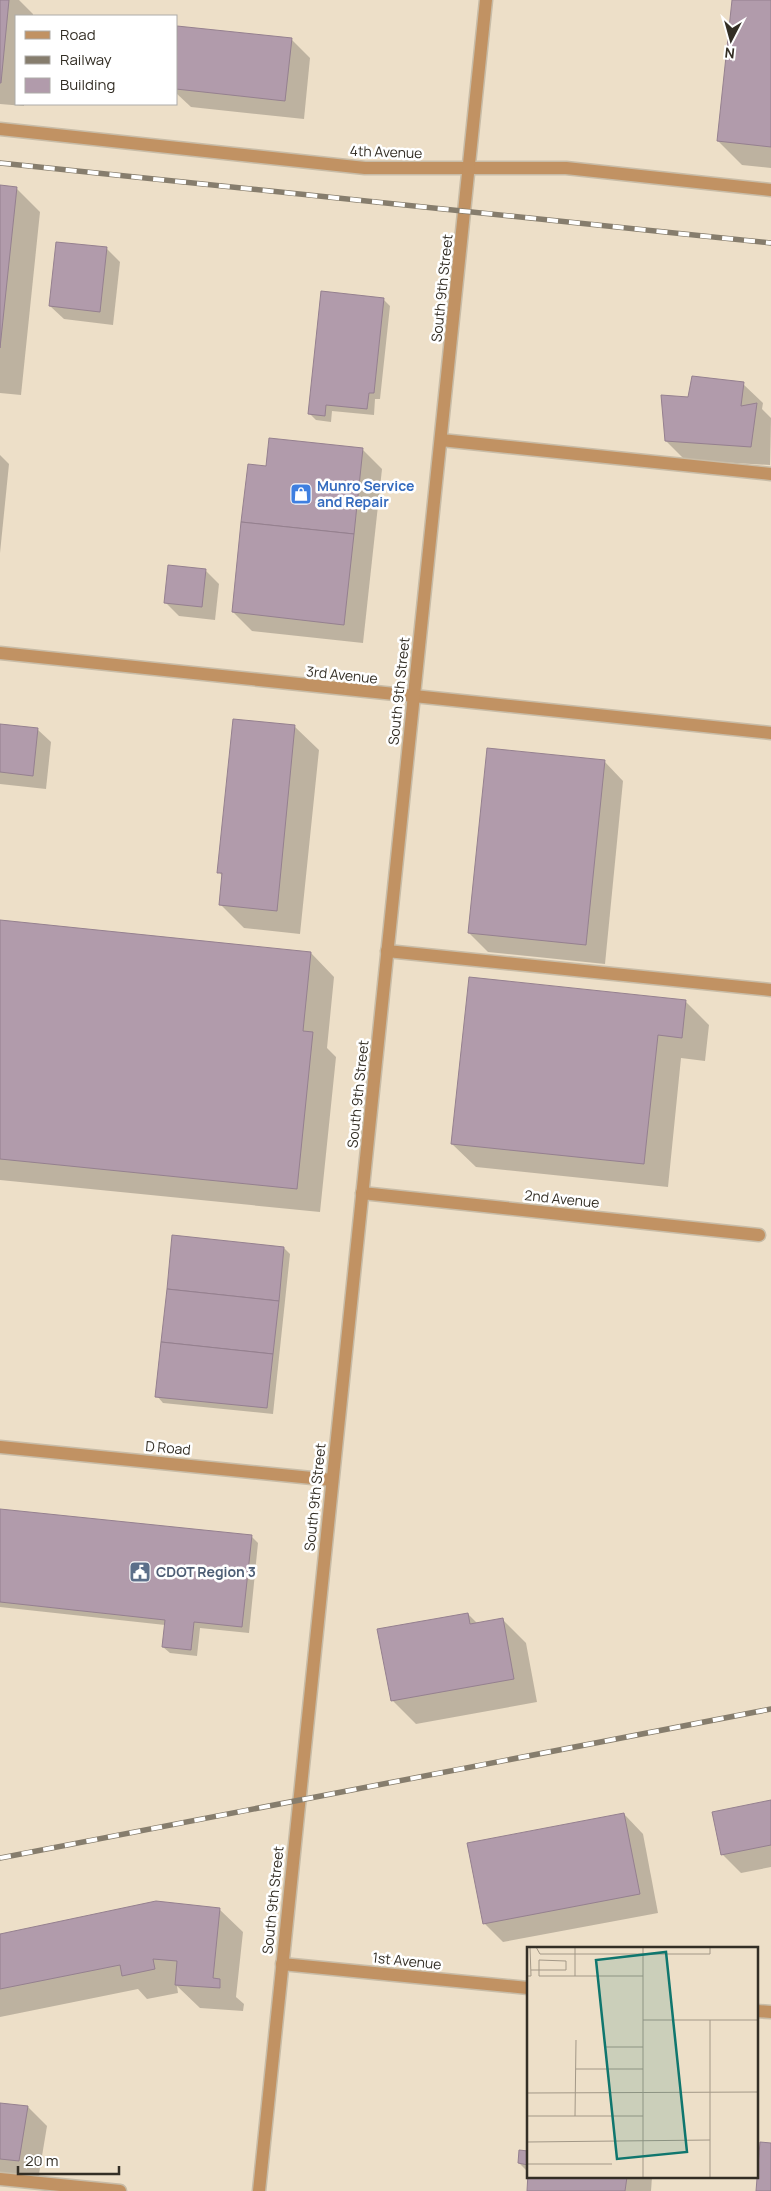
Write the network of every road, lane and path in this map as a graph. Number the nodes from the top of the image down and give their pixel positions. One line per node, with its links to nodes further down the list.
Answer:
1 (486, 0): 3 (street, South 9th Street)
2 (0, 130): 3 (street, 4th Avenue)
3 (468, 169): 4 (street, 4th Avenue); 5 (street, South 9th Street)
4 (771, 190)
5 (441, 440): 6 (street); 8 (street, South 9th Street)
6 (771, 474)
7 (0, 653): 8 (street, 3rd Avenue)
8 (414, 697): 9 (street, 3rd Avenue); 10 (street, South 9th Street)
9 (771, 733)
10 (387, 951): 11 (street); 12 (street, South 9th Street)
11 (771, 990)
12 (362, 1193): 13 (street, 2nd Avenue); 15 (street, South 9th Street)
13 (759, 1235)
14 (0, 1447): 15 (street, D Road)
15 (332, 1480): 16 (street, South 9th Street)
16 (282, 1964): 17 (street, 1st Avenue); 22 (street, South 9th Street)
17 (527, 1988)
18 (758, 2011): 19 (street)
19 (771, 2012)
20 (0, 2178): 21 (street)
21 (120, 2191)
22 (259, 2191)

